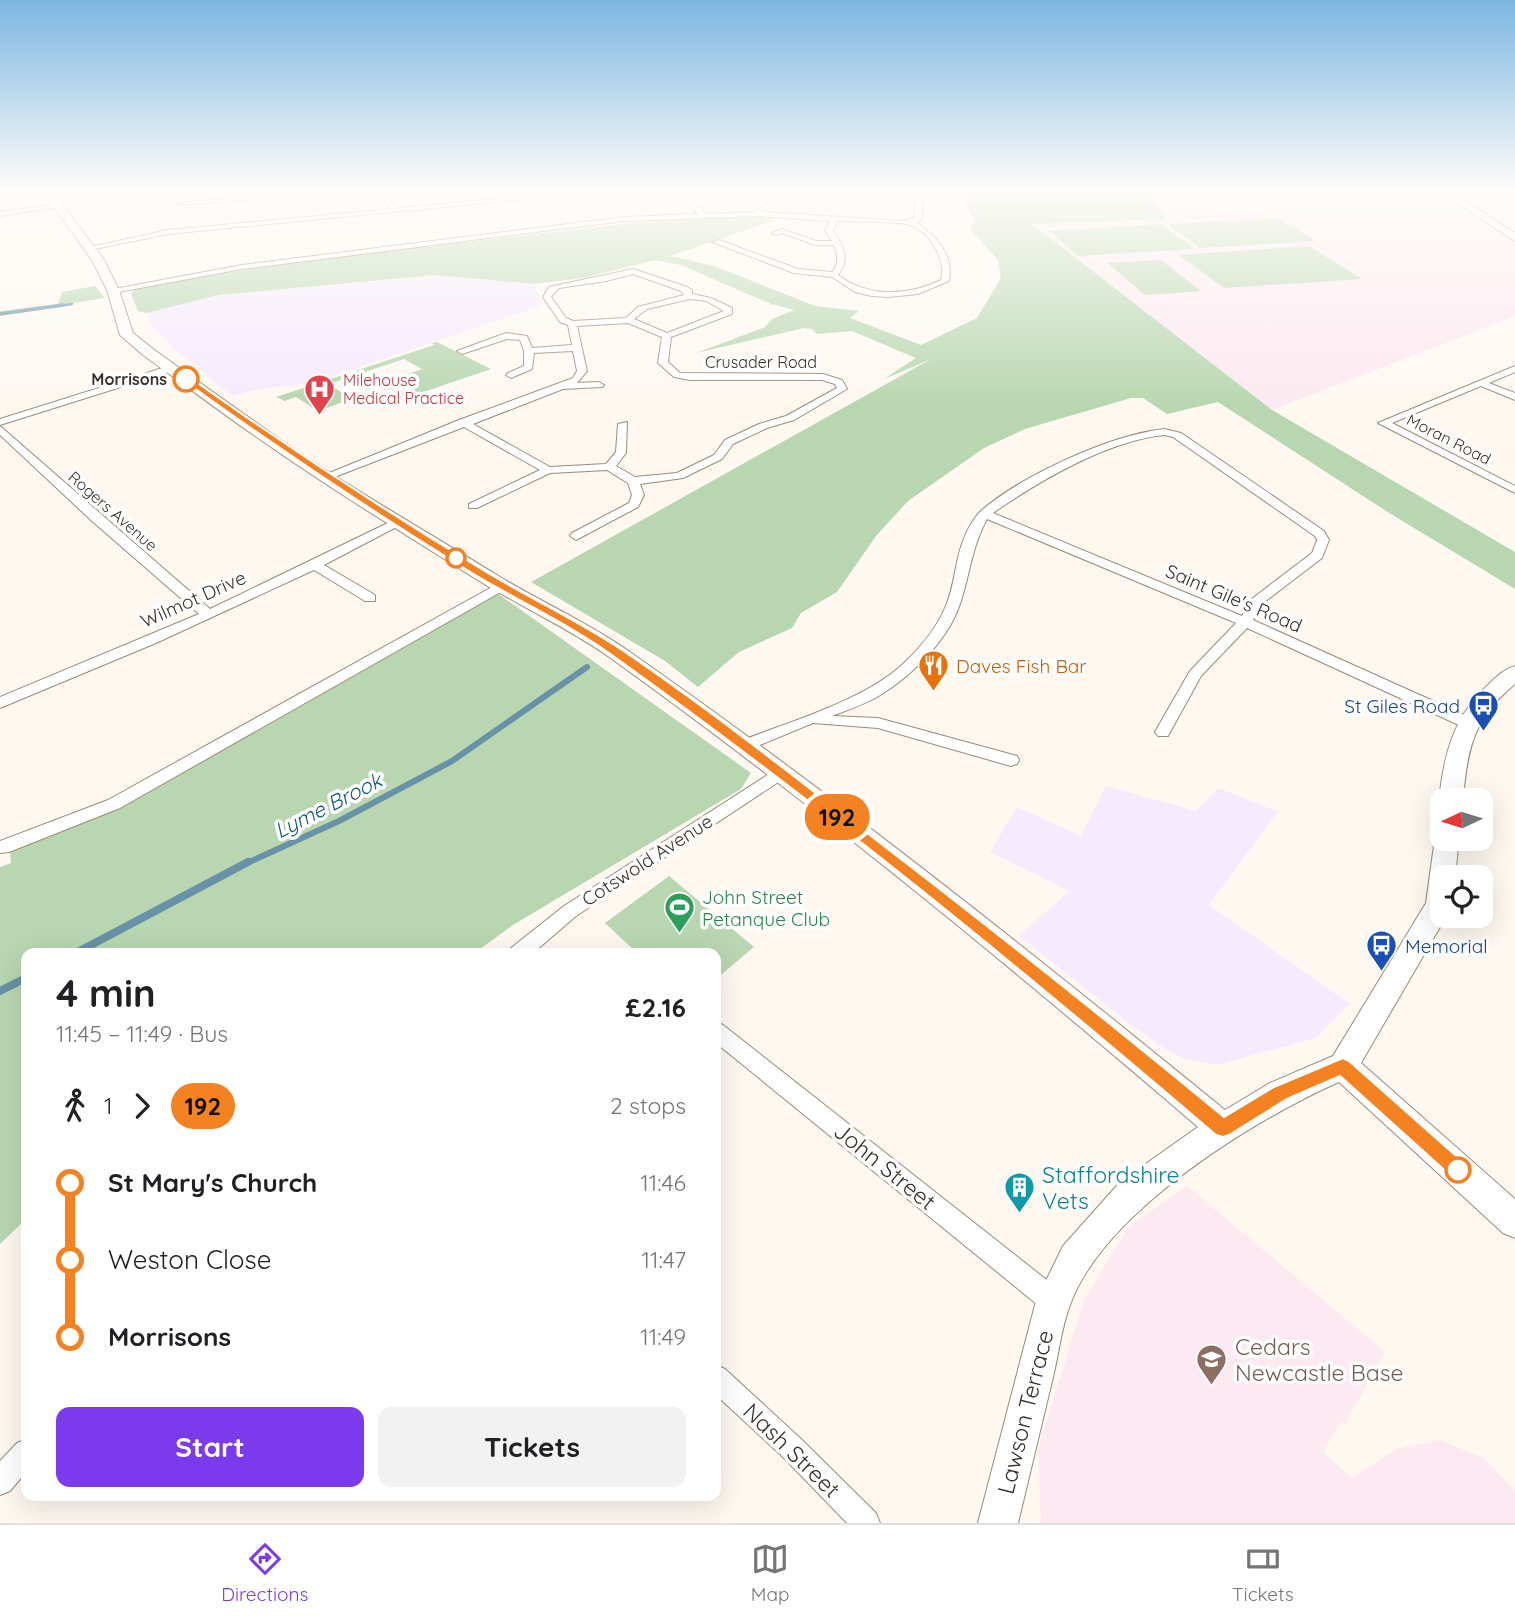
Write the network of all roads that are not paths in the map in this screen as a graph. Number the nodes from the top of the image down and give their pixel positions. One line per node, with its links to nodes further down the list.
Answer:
1 (98, 263): 7 (main road)
2 (272, 263): 7 (street)
3 (775, 263): 6 (street)
4 (841, 263): 6 (street)
5 (946, 263): 6 (street)
6 (834, 275)
7 (113, 290): 15 (main road)
8 (688, 295): 9 (street); 10 (street); 11 (street)
9 (629, 320): 10 (street); 11 (street)
10 (572, 324): 12 (street)
11 (667, 336): 31 (street, Crusader Road)
12 (576, 348): 14 (street); 20 (street)
13 (462, 351): 14 (street)
14 (530, 351): 17 (street)
15 (172, 368): 22 (street); 30 (main road)
16 (1515, 369): 18 (street, Moran Road)
17 (511, 375)
18 (1481, 383): 21 (street); 32 (street, Moran Road)
19 (599, 385): 20 (street)
20 (561, 387): 23 (street)
21 (1515, 397)
22 (0, 422)
23 (463, 422): 29 (street); 30 (street)
24 (622, 425): 28 (street)
25 (0, 429): 26 (street, Rogers Avenue)
26 (15, 444): 27 (street); 42 (street, Rogers Avenue)
27 (0, 449)
28 (609, 467): 29 (street); 31 (street)
29 (548, 470): 33 (street)
30 (328, 476): 37 (main road)
31 (634, 481): 36 (street)
32 (1515, 490)
33 (472, 506)
34 (601, 509): 36 (street)
35 (984, 514): 43 (street, Saint Gile's Road); 43 (street); 45 (street)
36 (614, 516): 38 (street)
37 (398, 523): 39 (street, Wilmot Drive); 40 (main road)
38 (576, 537)
39 (315, 565): 41 (street); 42 (street, Wilmot Drive)
40 (501, 586): 51 (main road); 55 (street)
41 (370, 598)
42 (208, 614): 46 (street, Wilmot Drive)
43 (1244, 622): 48 (street, Saint Gile's Road); 50 (street)
44 (1515, 673): 48 (main road)
45 (871, 694): 47 (street); 49 (street)
46 (0, 703)
47 (805, 720): 49 (street); 51 (street)
48 (1466, 722): 54 (main road)
49 (878, 723): 52 (street)
50 (1163, 732)
51 (743, 746): 53 (main road)
52 (1011, 760)
53 (780, 773): 57 (street, Cotswold Avenue); 60 (main road)
54 (1452, 788)
55 (3, 848)
56 (1430, 920): 59 (main road)
57 (526, 948)
58 (721, 1035): 62 (street, John Street)
59 (1343, 1066): 60 (main road, Lawson Terrace); 61 (main road)
60 (1223, 1128): 62 (main road, Lawson Terrace)
61 (1515, 1221)
62 (1053, 1301): 67 (main road, Lawson Terrace)
63 (721, 1383): 66 (street, Nash Street)
64 (21, 1458): 65 (street)
65 (0, 1481)
66 (866, 1523)
67 (998, 1523)

